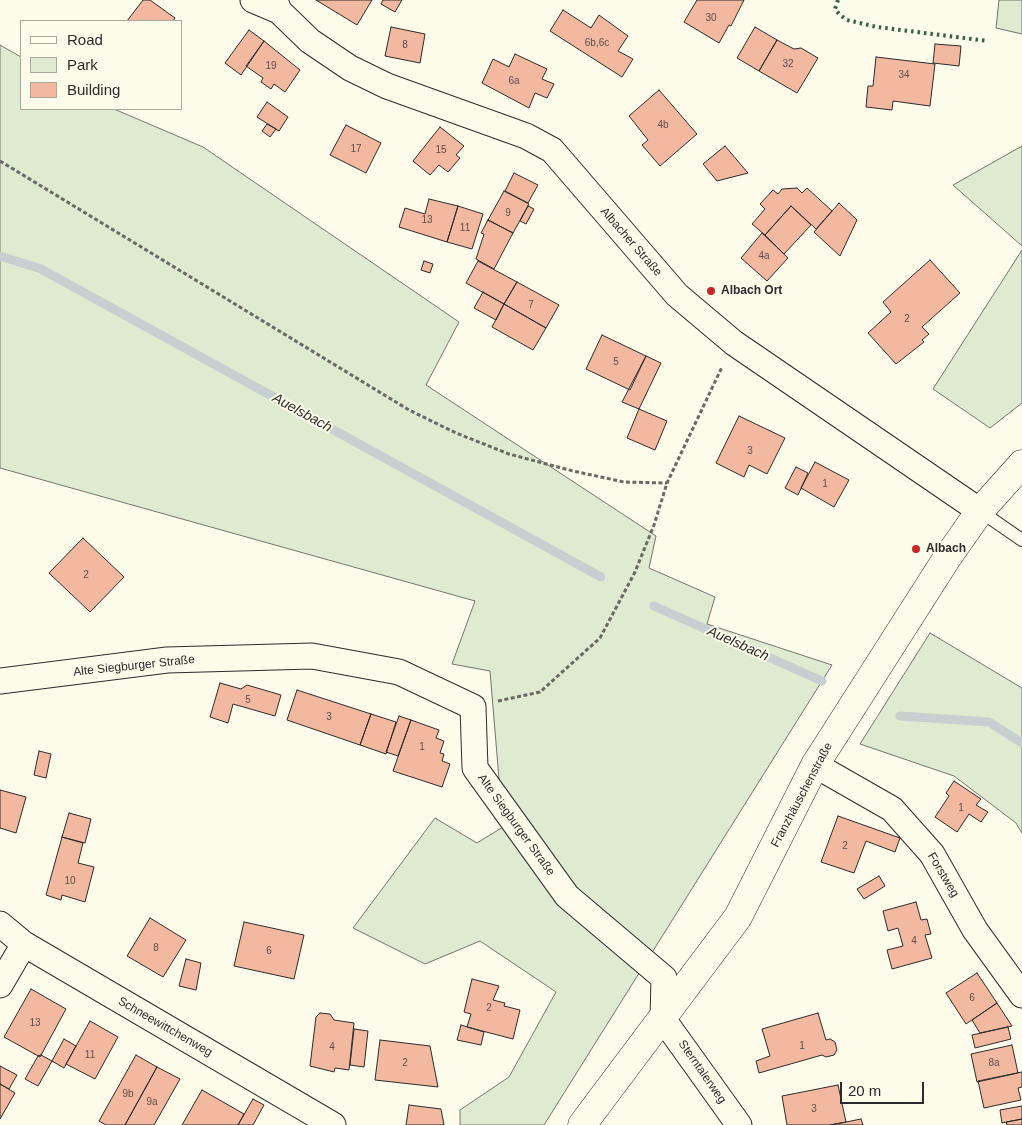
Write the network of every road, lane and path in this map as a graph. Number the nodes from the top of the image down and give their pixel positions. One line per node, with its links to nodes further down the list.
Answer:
1 (254, 0): 2 (street)
2 (277, 5): 4 (street, Albacher Straße)
3 (0, 161): 6 (path)
4 (734, 343): 6 (path); 7 (street, Albacher Straße)
5 (1022, 464): 7 (street, Franzhäuschenstraße)
6 (666, 483): 10 (path)
7 (980, 511): 8 (lane); 11 (street, Franzhäuschenstraße)
8 (1022, 540)
9 (0, 681): 10 (street, Alte Siegburger Straße)
10 (473, 707): 16 (street, Alte Siegburger Straße)
11 (815, 765): 15 (street, Forstweg); 16 (street, Franzhäuschenstraße)
12 (0, 924): 13 (street, Schneewittchenweg)
13 (24, 944): 14 (street); 17 (street, Schneewittchenweg)
14 (0, 985)
15 (1022, 994)
16 (663, 1019): 18 (street, Franzhäuschenstraße); 19 (street, Sterntalerweg)
17 (334, 1125)
18 (582, 1125)
19 (739, 1125)

